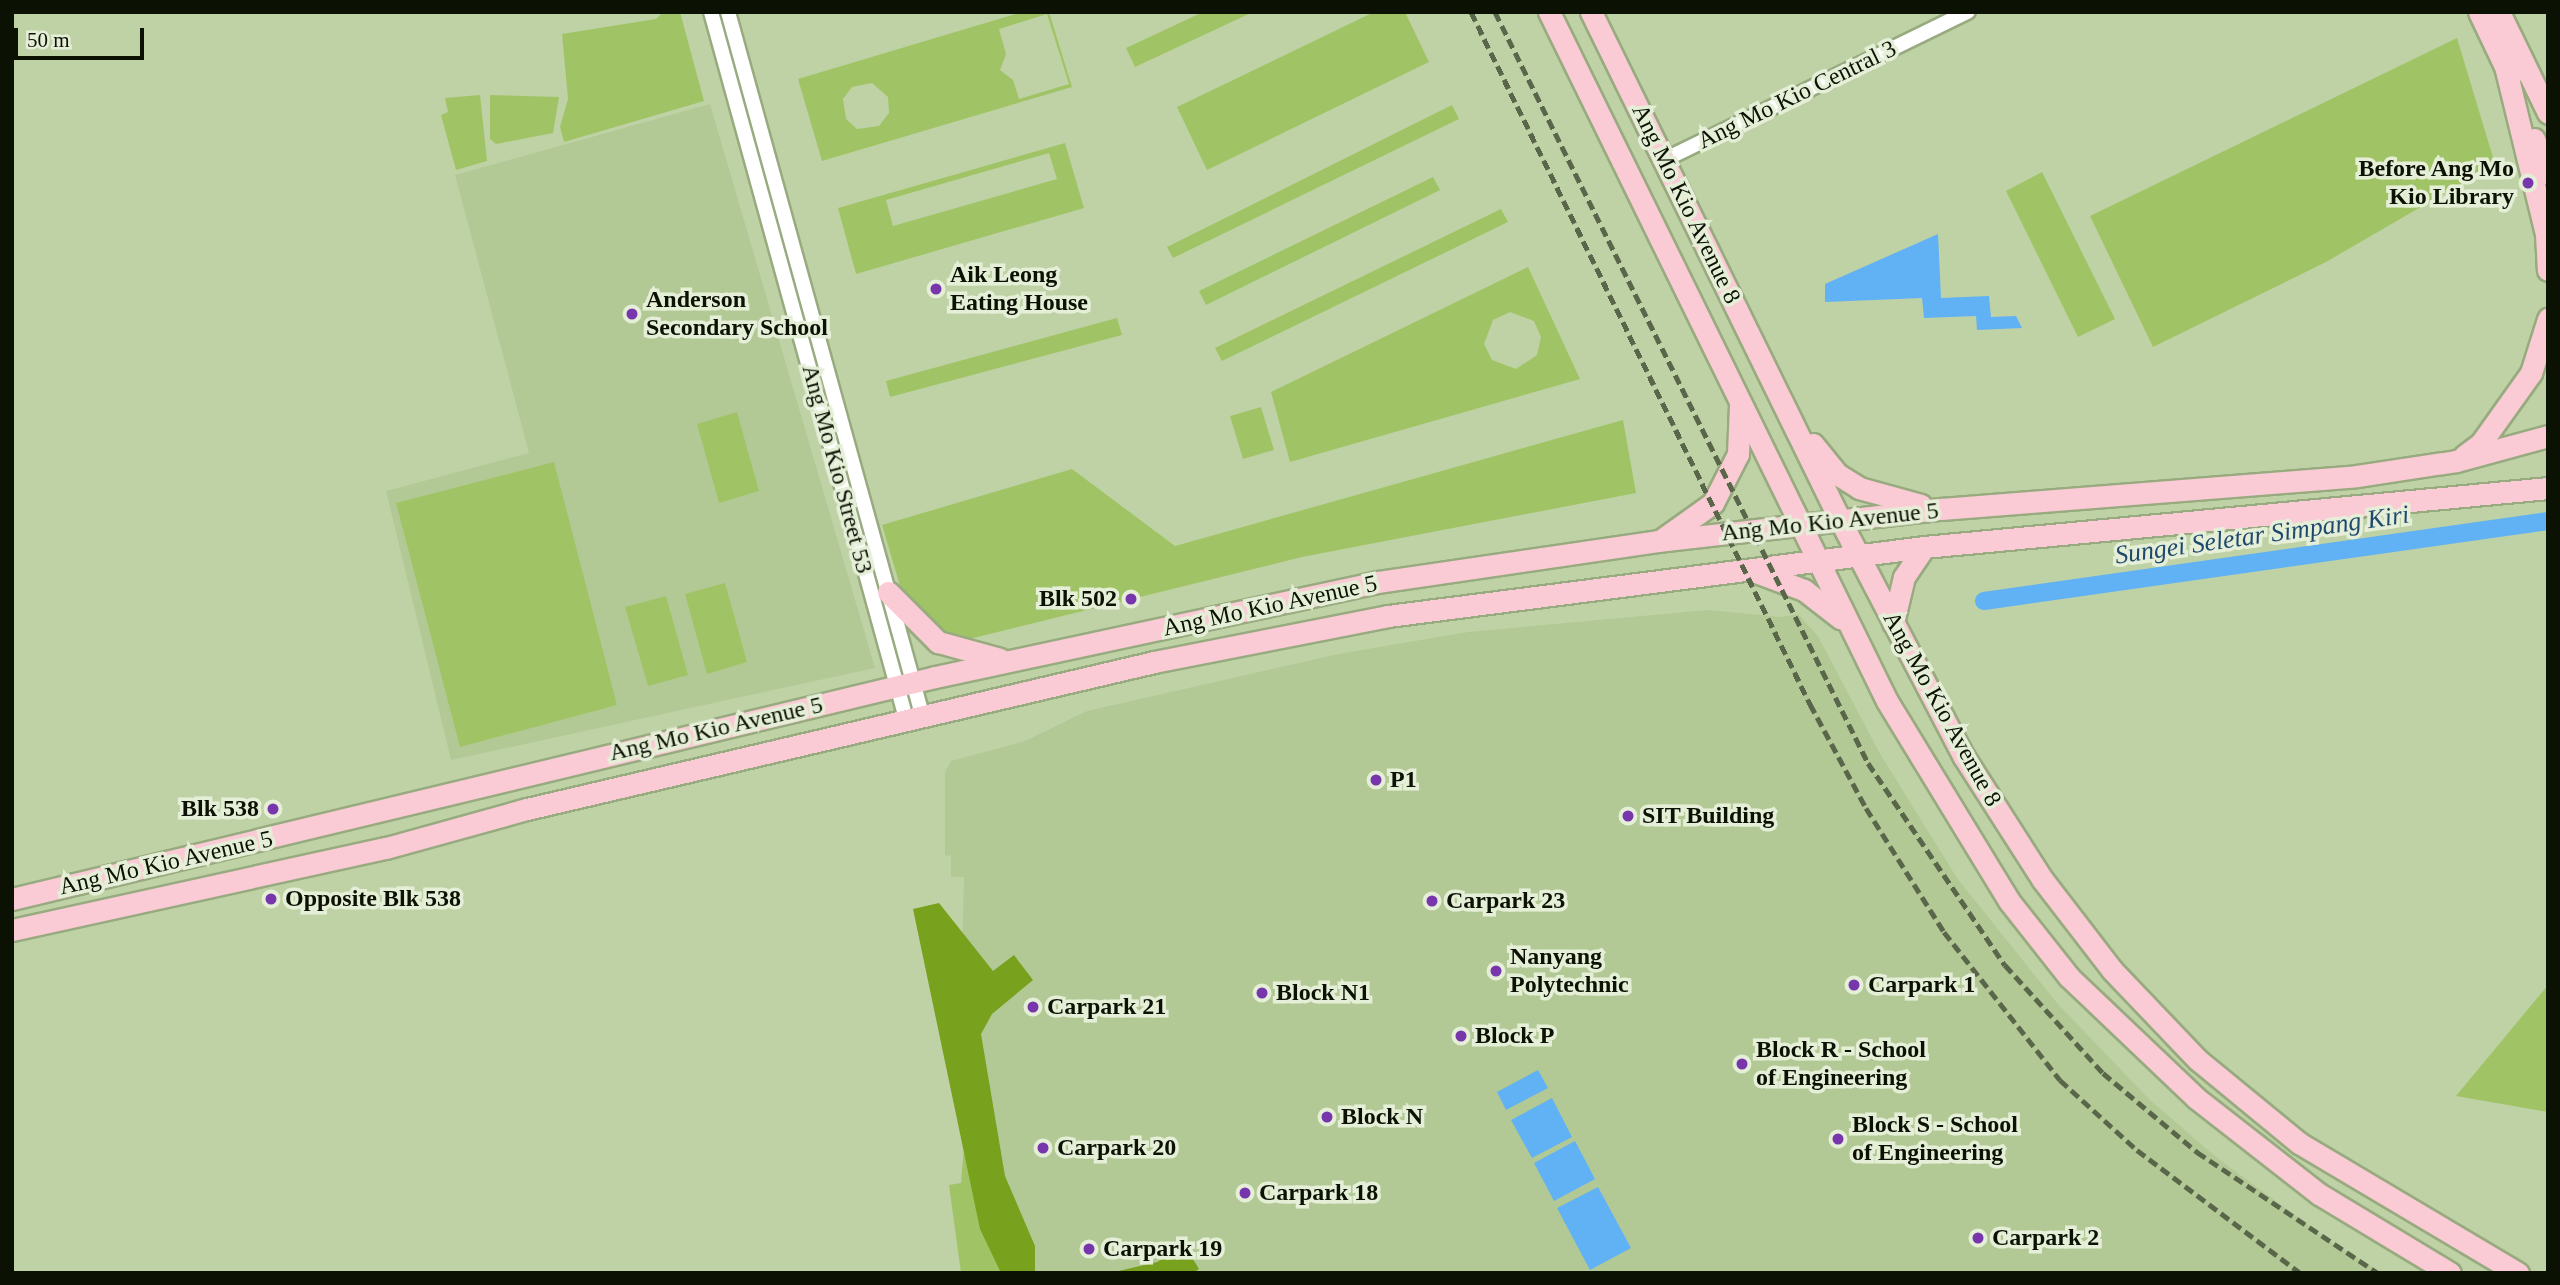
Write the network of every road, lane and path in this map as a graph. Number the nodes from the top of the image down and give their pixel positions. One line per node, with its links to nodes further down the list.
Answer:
1 (711, 12): 31 (street, Ang Mo Kio Street 53)
2 (727, 12): 27 (street, Ang Mo Kio Street 53)
3 (1549, 12): 14 (main road, Ang Mo Kio Avenue 8)
4 (1591, 12): 10 (main road, Ang Mo Kio Avenue 8)
5 (1968, 12): 10 (street, Ang Mo Kio Central 3)
6 (2479, 12): 8 (main road)
7 (2499, 12): 9 (main road)
8 (2505, 66): 11 (main road); 12 (main road)
9 (2548, 113)
10 (1664, 160): 15 (main road, Ang Mo Kio Avenue 8)
11 (2548, 173)
12 (2548, 270)
13 (2548, 319): 17 (main road)
14 (1740, 401): 21 (main road, Ang Mo Kio Avenue 8); 22 (main road)
15 (1794, 421): 19 (main road); 20 (main road, Ang Mo Kio Avenue 8)
16 (2548, 436): 17 (main road, Ang Mo Kio Avenue 5)
17 (2456, 461): 19 (main road, Ang Mo Kio Avenue 5)
18 (2548, 488): 23 (main road, Ang Mo Kio Avenue 5)
19 (1941, 509): 20 (main road, Ang Mo Kio Avenue 5)
20 (1841, 522): 21 (main road, Ang Mo Kio Avenue 5); 24 (main road, Ang Mo Kio Avenue 8)
21 (1799, 526): 22 (main road, Ang Mo Kio Avenue 5); 25 (main road, Ang Mo Kio Avenue 8)
22 (1659, 541): 30 (main road, Ang Mo Kio Avenue 5)
23 (1924, 547): 24 (main road, Ang Mo Kio Avenue 5); 28 (main road)
24 (1859, 554): 25 (main road, Ang Mo Kio Avenue 5); 28 (main road, Ang Mo Kio Avenue 8)
25 (1816, 560): 26 (main road, Ang Mo Kio Avenue 5); 29 (main road, Ang Mo Kio Avenue 8)
26 (1751, 570): 29 (main road); 32 (main road, Ang Mo Kio Avenue 5)
27 (888, 592): 30 (main road); 31 (street, Ang Mo Kio Street 53)
28 (1894, 623): 38 (main road, Ang Mo Kio Avenue 8)
29 (1847, 624): 37 (main road, Ang Mo Kio Avenue 8)
30 (1013, 661): 31 (main road, Ang Mo Kio Avenue 5)
31 (905, 685): 32 (street, Ang Mo Kio Street 53); 33 (main road, Ang Mo Kio Avenue 5)
32 (915, 720): 34 (main road, Ang Mo Kio Avenue 5)
33 (379, 814): 34 (main road); 35 (main road, Ang Mo Kio Avenue 5)
34 (386, 848): 36 (main road, Ang Mo Kio Avenue 5)
35 (12, 899)
36 (12, 930)
37 (2450, 1273)
38 (2518, 1273)

